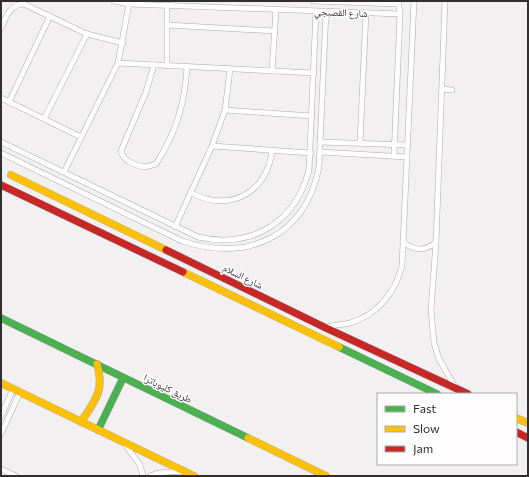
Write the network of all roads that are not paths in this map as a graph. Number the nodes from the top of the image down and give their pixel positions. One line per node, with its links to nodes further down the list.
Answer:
1 (114, 1): 7 (street, شارع القصبجي)
2 (313, 1): 5 (street, شارع القصبجي)
3 (414, 1): 41 (street)
4 (445, 1): 29 (street)
5 (375, 3): 6 (street, شارع القصبجي); 14 (street)
6 (398, 3): 15 (street)
7 (129, 4): 9 (street, شارع القصبجي); 21 (street)
8 (197, 4): 9 (street, شارع القصبجي); 10 (street, شارع القصبجي)
9 (167, 5): 17 (street)
10 (276, 9): 11 (street, شارع القصبجي); 19 (street)
11 (316, 11): 12 (street, شارع القصبجي); 28 (street)
12 (326, 11): 13 (street, شارع القصبجي); 38 (street)
13 (366, 13): 14 (street, شارع القصبجي); 39 (street)
14 (375, 13): 15 (street, شارع القصبجي)
15 (400, 14): 40 (street)
16 (50, 16): 18 (street); 20 (street); 32 (street)
17 (167, 25): 19 (street); 24 (street)
18 (1, 28)
19 (274, 31): 27 (street)
20 (87, 34): 21 (street); 35 (street)
21 (123, 43): 22 (street)
22 (118, 63): 23 (street); 36 (street)
23 (154, 65): 24 (street); 25 (street)
24 (167, 66): 25 (street)
25 (187, 67): 26 (street)
26 (230, 69): 27 (street); 33 (street)
27 (272, 71): 28 (street)
28 (314, 73): 34 (street)
29 (442, 89): 30 (street); 57 (street)
30 (452, 90)
31 (1, 98): 32 (street)
32 (9, 102): 35 (street)
33 (225, 110): 34 (street); 42 (street)
34 (312, 116): 46 (street)
35 (44, 120): 36 (street)
36 (81, 137): 49 (street)
37 (1, 142): 49 (street)
38 (320, 142): 39 (street); 44 (street)
39 (360, 143): 40 (street)
40 (395, 145): 41 (street); 47 (street)
41 (408, 145): 48 (street)
42 (212, 146): 43 (street); 52 (street)
43 (272, 150): 46 (street); 52 (street)
44 (320, 152): 47 (street); 54 (street)
45 (1, 153): 54 (street)
46 (311, 153): 55 (street)
47 (394, 156): 48 (street)
48 (407, 157): 56 (street)
49 (64, 172): 53 (street)
50 (11, 175): 59 (main road, شارع السلام)
51 (1, 186): 65 (main road)
52 (190, 192): 55 (street)
53 (131, 205): 54 (street); 55 (street)
54 (127, 214)
55 (175, 227)
56 (403, 242): 57 (street); 59 (street)
57 (436, 242): 63 (street)
58 (1, 318): 60 (main road, طريق كليوباترا)
59 (326, 328): 63 (main road, شارع السلام)
60 (96, 364): 61 (main road, طريق كليوباترا); 69 (main road)
61 (123, 378): 71 (main road); 82 (main road, طريق كليوباترا)
62 (1, 383): 64 (main road)
63 (456, 388): 66 (main road, شارع السلام)
64 (16, 391): 67 (street); 69 (main road); 72 (street)
65 (435, 393)
66 (466, 393)
67 (1, 416)
68 (517, 418): 70 (main road)
69 (81, 422): 71 (main road)
70 (528, 424)
71 (98, 430): 75 (main road)
72 (1, 431)
73 (517, 432): 74 (main road)
74 (528, 438)
75 (124, 442): 77 (main road); 79 (street)
76 (1, 468): 78 (street)
77 (184, 471): 80 (street); 81 (main road)
78 (16, 476)
79 (143, 476)
80 (150, 476)
81 (194, 476)
82 (326, 476)

